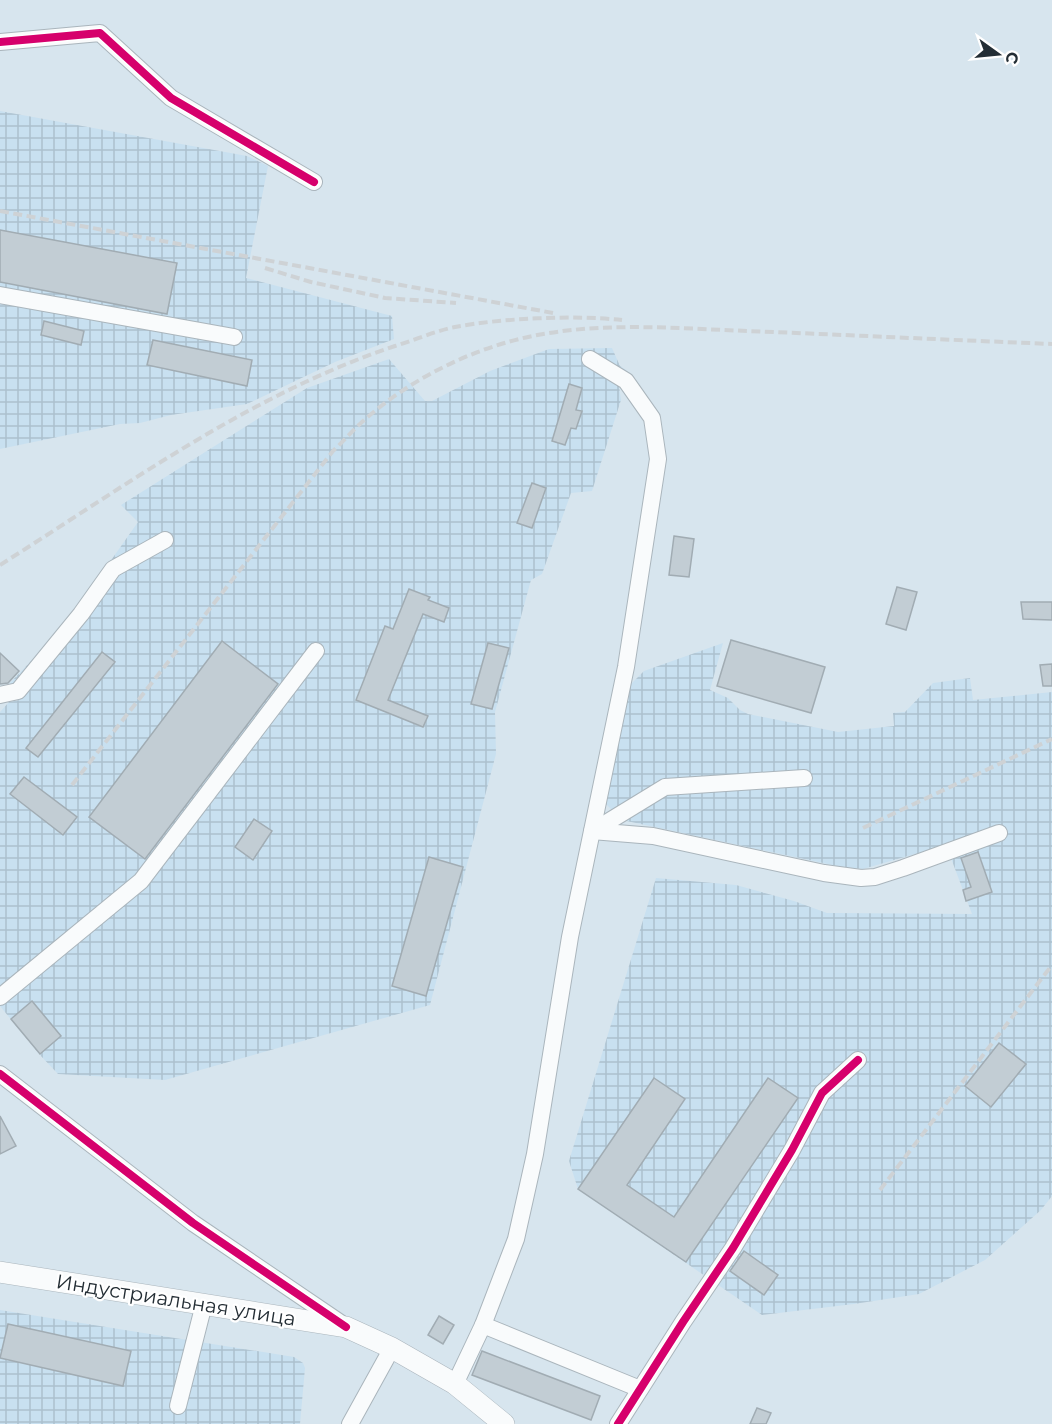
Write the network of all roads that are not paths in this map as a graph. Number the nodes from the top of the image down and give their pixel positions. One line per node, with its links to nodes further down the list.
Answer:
1 (0, 42): 2 (street)
2 (314, 182)
3 (0, 295): 4 (street)
4 (234, 337)
5 (590, 359): 10 (street)
6 (165, 540): 8 (street)
7 (316, 651): 12 (street)
8 (0, 695)
9 (804, 778): 10 (street)
10 (592, 831): 11 (street); 17 (street)
11 (999, 833)
12 (0, 997)
13 (858, 1060): 21 (street)
14 (0, 1074): 18 (street)
15 (0, 1272): 16 (main road, Индустриальная улица)
16 (204, 1304): 18 (main road, Индустриальная улица); 22 (street)
17 (483, 1325): 20 (street); 21 (street)
18 (346, 1327): 19 (main road, Индустриальная улица)
19 (392, 1348): 20 (main road, Индустриальная улица); 23 (street)
20 (455, 1384): 24 (main road, Индустриальная улица)
21 (640, 1389): 25 (street)
22 (178, 1406)
23 (350, 1424)
24 (504, 1424)
25 (618, 1424)

